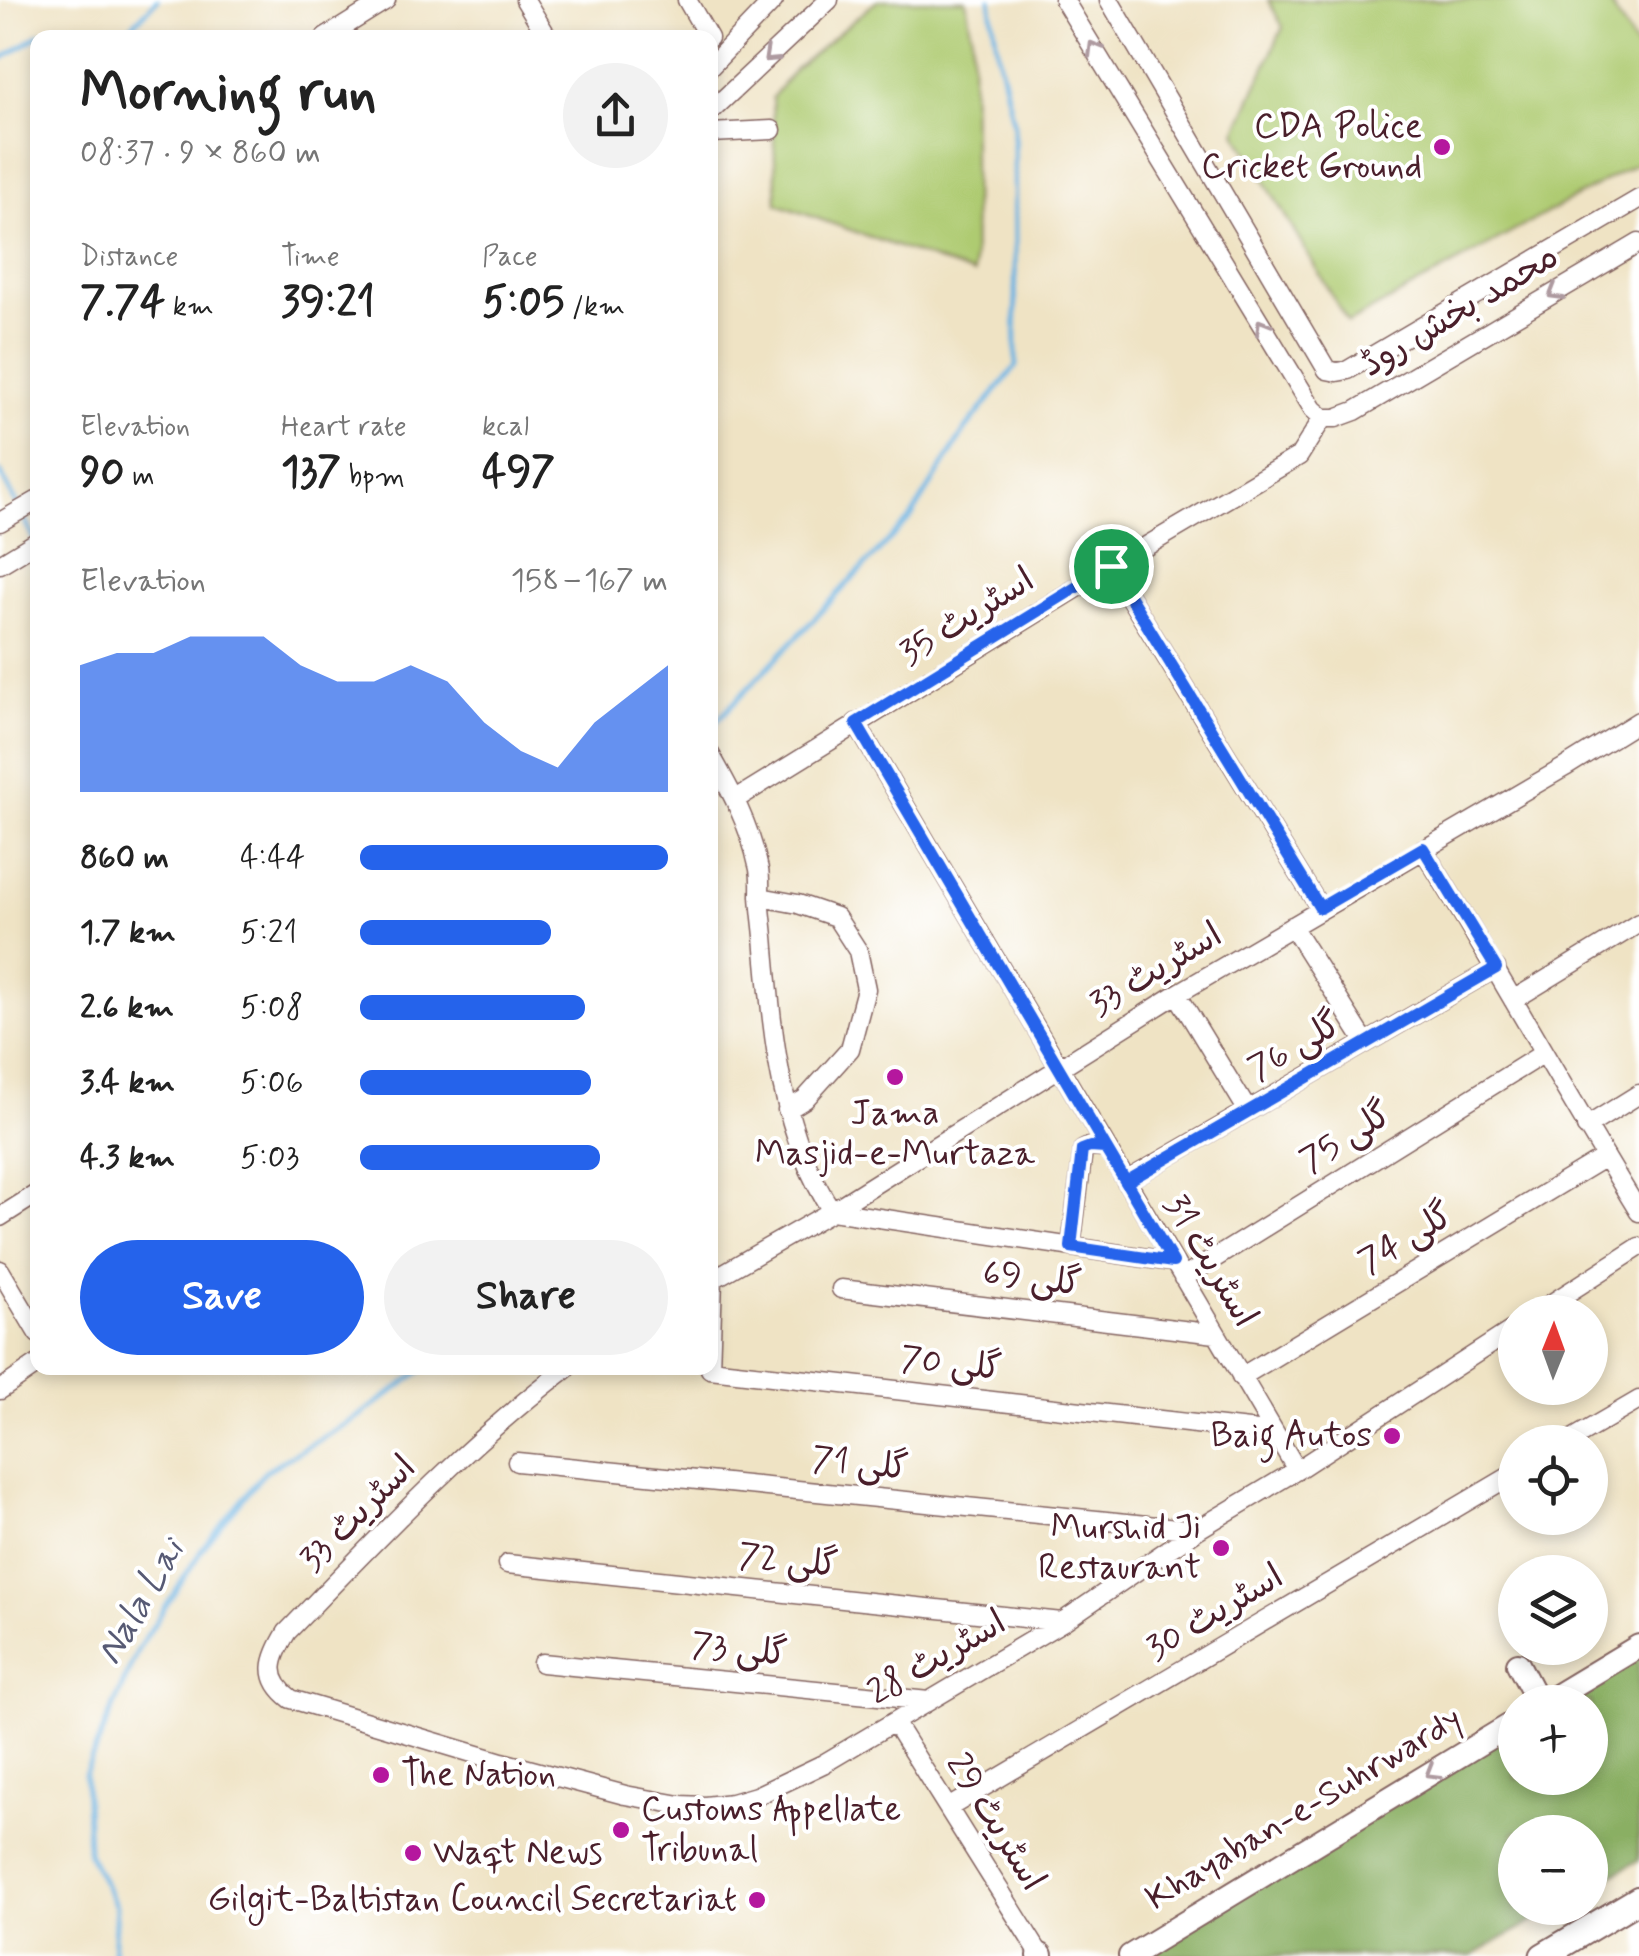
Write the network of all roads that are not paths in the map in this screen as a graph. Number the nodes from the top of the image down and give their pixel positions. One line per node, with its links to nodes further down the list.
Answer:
1 (386, 0): 8 (street)
2 (525, 0): 9 (street)
3 (686, 0): 10 (street)
4 (774, 0): 11 (street)
5 (829, 0): 12 (street, one-way to 12)
6 (1064, 0): 16 (street, one-way to 6)
7 (1108, 0): 15 (street)
8 (338, 30)
9 (537, 30)
10 (705, 30)
11 (718, 60)
12 (718, 104)
13 (772, 130): 14 (street)
14 (718, 133)
15 (1206, 165): 16 (street); 17 (street, محمد بخش روڈ)
16 (1175, 183): 19 (street, one-way to 16)
17 (1639, 200)
18 (1639, 244): 19 (street, محمد بخش روڈ, one-way to 19)
19 (1318, 414): 24 (street, اسٹریٹ 35)
20 (30, 505): 21 (street)
21 (0, 522)
22 (30, 547): 23 (street)
23 (0, 564)
24 (1111, 566): 26 (street, اسٹریٹ 35); 31 (street)
25 (1639, 721): 29 (street, اسٹریٹ 33)
26 (856, 723): 28 (street, اسٹریٹ 35); 39 (street, اسٹریٹ 31)
27 (718, 768): 28 (street)
28 (736, 799): 30 (street)
29 (1423, 848): 31 (street, اسٹریٹ 33); 34 (street)
30 (760, 897): 41 (street); 41 (street)
31 (1320, 908): 33 (street, اسٹریٹ 33)
32 (1639, 923): 36 (street)
33 (1292, 926): 35 (street, اسٹریٹ 33); 37 (street)
34 (1496, 968): 36 (street); 37 (street, گلی 76)
35 (1176, 994): 39 (street, اسٹریٹ 33); 42 (street)
36 (1513, 1000): 38 (street)
37 (1366, 1043): 42 (street, گلی 76)
38 (1544, 1053): 43 (street); 54 (street, گلی 75)
39 (1058, 1068): 44 (street, اسٹریٹ 31); 48 (street, اسٹریٹ 33)
40 (1639, 1094): 43 (street)
41 (787, 1110): 48 (street)
42 (1248, 1111): 46 (street, گلی 76)
43 (1586, 1127): 45 (street)
44 (1105, 1148): 46 (street, اسٹریٹ 31); 51 (street)
45 (1605, 1157): 49 (street); 64 (street, گلی 74)
46 (1126, 1182): 54 (street, اسٹریٹ 31)
47 (30, 1198): 50 (street)
48 (832, 1212): 51 (street); 55 (street, اسٹریٹ 33)
49 (1639, 1212)
50 (0, 1218)
51 (1071, 1247): 54 (street)
52 (1639, 1247): 57 (street)
53 (0, 1270): 58 (street)
54 (1178, 1270): 59 (street, اسٹریٹ 31)
55 (718, 1277)
56 (841, 1289): 59 (street, گلی 69)
57 (1564, 1295)
58 (30, 1321)
59 (1216, 1334): 64 (street, اسٹریٹ 31)
60 (1498, 1339): 70 (street, اسٹریٹ 28)
61 (30, 1369): 65 (street)
62 (718, 1370): 68 (street, گلی 70)
63 (558, 1375): 79 (street, اسٹریٹ 33)
64 (1242, 1376): 68 (street, اسٹریٹ 31)
65 (0, 1390)
66 (1639, 1400): 67 (street)
67 (1596, 1425)
68 (1275, 1433): 70 (street, اسٹریٹ 31)
69 (517, 1462): 72 (street, گلی 71)
70 (1296, 1470): 72 (street, اسٹریٹ 28)
71 (1498, 1483): 82 (street, اسٹریٹ 30)
72 (1196, 1530): 74 (street, اسٹریٹ 28)
73 (507, 1564): 74 (street, گلی 72)
74 (1062, 1622): 78 (street, اسٹریٹ 28)
75 (1639, 1646): 77 (main road)
76 (542, 1663): 78 (street, گلی 73)
77 (1574, 1685)
78 (929, 1701): 80 (street, اسٹریٹ 28)
79 (330, 1711): 80 (street, اسٹریٹ 28)
80 (894, 1722): 82 (street, اسٹریٹ 29)
81 (1498, 1732): 85 (main road, Khayaban-e-Suhrwardy, one-way to 85)
82 (948, 1808): 84 (street, اسٹریٹ 29)
83 (1639, 1899): 86 (highway)
84 (1040, 1956)
85 (1130, 1956)
86 (1543, 1956)

